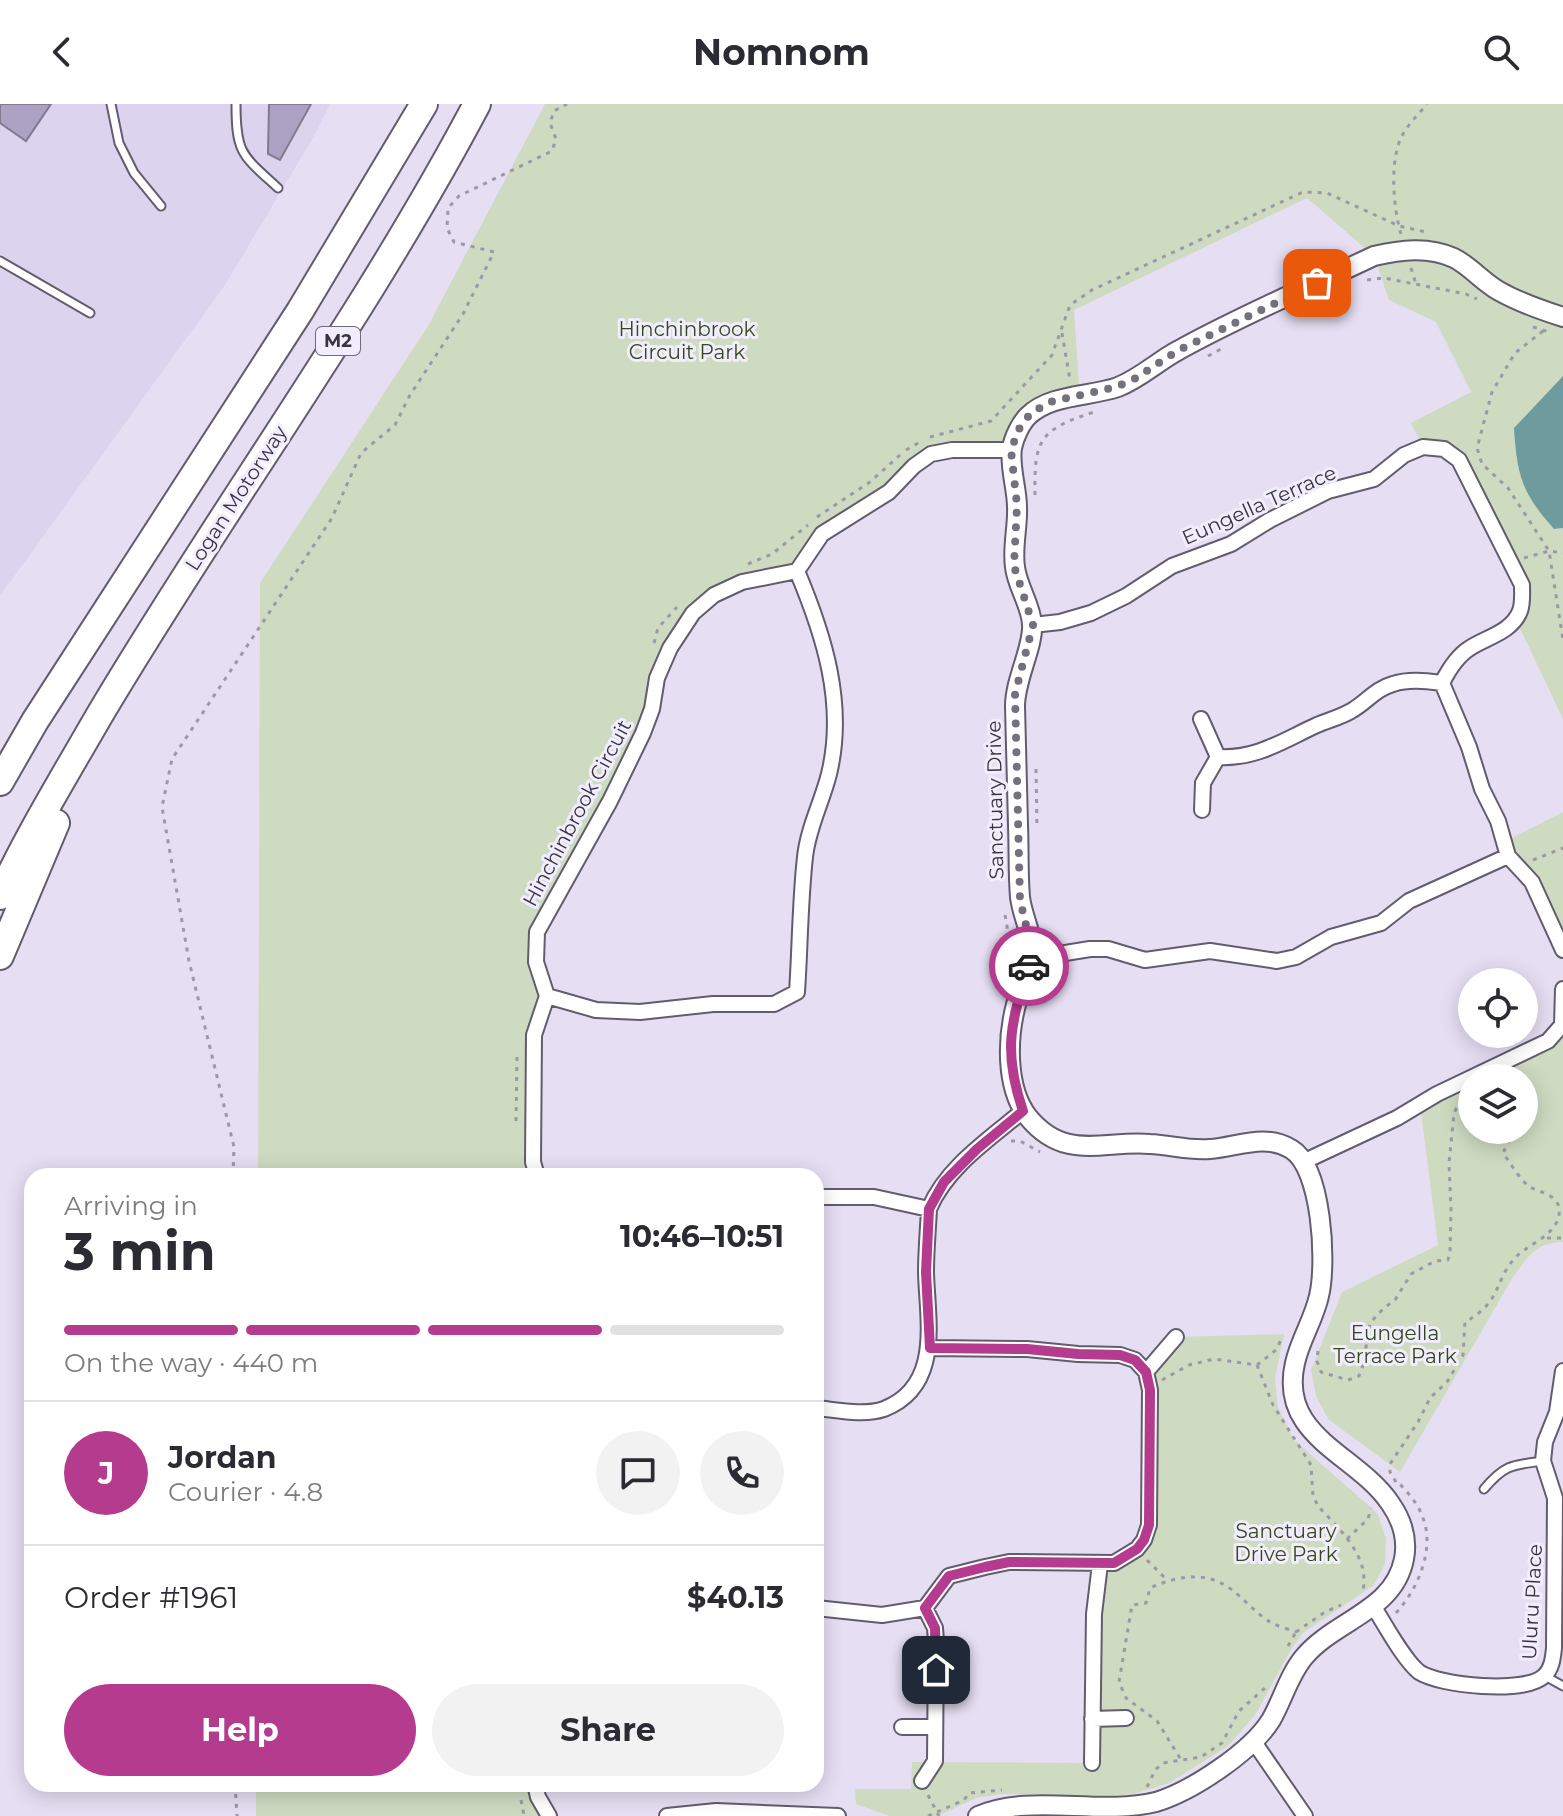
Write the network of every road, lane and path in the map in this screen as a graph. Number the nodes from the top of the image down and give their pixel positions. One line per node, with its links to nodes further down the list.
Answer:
1 (111, 104): 8 (lane)
2 (236, 104): 7 (lane)
3 (424, 104): 39 (highway, M2)
4 (477, 104): 44 (highway, Logan Motorway / M2)
5 (567, 104): 66 (path)
6 (1427, 104): 9 (path)
7 (278, 188)
8 (161, 206)
9 (1399, 226): 10 (path); 11 (path); 20 (path)
10 (1434, 233)
11 (1407, 250): 14 (path); 17 (street); 23 (street)
12 (0, 261): 16 (lane)
13 (1365, 280): 14 (path)
14 (1416, 284): 15 (path)
15 (1486, 303)
16 (90, 313)
17 (1558, 325): 19 (path)
18 (1531, 326): 19 (path)
19 (1543, 331): 28 (path)
20 (1062, 333): 23 (path); 31 (path)
21 (1231, 344): 22 (path)
22 (1205, 358)
23 (1072, 398): 25 (path); 26 (street)
24 (1102, 410): 25 (path)
25 (1075, 419): 27 (path)
26 (1011, 450): 32 (street); 34 (street)
27 (1035, 497)
28 (1549, 551): 29 (path); 30 (path); 35 (path)
29 (1563, 553)
30 (1511, 562): 34 (street, Eungella Terrace); 37 (street, Eungella Terrace)
31 (747, 564)
32 (797, 571): 57 (street, Hinchinbrook Circuit); 57 (street)
33 (683, 601): 36 (path)
34 (1033, 625): 51 (street, Sanctuary Drive)
35 (1563, 640)
36 (653, 644)
37 (1442, 683): 41 (street); 48 (street)
38 (1201, 719): 41 (street)
39 (35, 721): 40 (highway); 43 (highway, M2)
40 (0, 751)
41 (1218, 757): 45 (street)
42 (1035, 765): 46 (path)
43 (0, 782)
44 (59, 784): 50 (highway, Logan Motorway / M2); 54 (highway)
45 (1202, 810)
46 (1037, 831)
47 (1563, 848): 49 (path)
48 (1508, 856): 49 (street); 53 (street)
49 (1521, 870): 52 (street)
50 (0, 896)
51 (1023, 912): 53 (street, Sanctuary Drive); 55 (path)
52 (1563, 950)
53 (1033, 955): 60 (street)
54 (0, 956)
55 (1005, 981)
56 (1563, 989): 65 (street)
57 (547, 996): 67 (street)
58 (517, 1052): 62 (path)
59 (1458, 1104): 73 (path)
60 (1023, 1111): 61 (street); 65 (street)
61 (1000, 1130): 64 (path); 69 (street)
62 (516, 1133)
63 (1507, 1144): 70 (path)
64 (1050, 1158)
65 (1305, 1161): 73 (street)
66 (233, 1168)
67 (535, 1168)
68 (824, 1197): 69 (street)
69 (929, 1209): 74 (street)
70 (1547, 1238): 71 (path); 82 (path)
71 (1563, 1238)
72 (1176, 1337): 77 (street)
73 (1304, 1347): 75 (path); 84 (street)
74 (930, 1348): 77 (street); 79 (street)
75 (1257, 1365): 78 (path); 85 (path)
76 (1563, 1371): 80 (street)
77 (1146, 1372): 78 (street)
78 (1150, 1390): 86 (street)
79 (824, 1409)
80 (1543, 1461): 83 (lane); 95 (street, Uluru Place)
81 (1381, 1466): 82 (path)
82 (1390, 1472): 84 (path)
83 (1484, 1489)
84 (1384, 1494): 85 (path); 89 (street)
85 (1347, 1539): 89 (path)
86 (1137, 1549): 87 (street); 88 (path)
87 (1100, 1564): 91 (street); 99 (street)
88 (1167, 1580): 93 (path); 103 (path)
89 (1368, 1598): 95 (street, Uluru Place); 102 (street)
90 (1352, 1600): 93 (path)
91 (925, 1608): 92 (street); 101 (street)
92 (824, 1609)
93 (1296, 1632): 94 (path)
94 (1283, 1655)
95 (1545, 1676): 97 (lane)
96 (1271, 1679): 103 (path)
97 (1563, 1686)
98 (1126, 1718): 99 (street)
99 (1092, 1719): 104 (street)
100 (902, 1727): 101 (street)
101 (935, 1727): 105 (street)
102 (1254, 1742): 110 (street); 119 (street)
103 (1181, 1760): 107 (path)
104 (1092, 1763)
105 (922, 1781)
106 (1006, 1790): 112 (path)
107 (1143, 1791)
108 (236, 1792): 113 (path)
109 (537, 1792): 114 (street)
110 (1128, 1812): 118 (street)
111 (716, 1813): 115 (street); 116 (street)
112 (937, 1814): 117 (path)
113 (237, 1816)
114 (549, 1816)
115 (667, 1816)
116 (838, 1816)
117 (928, 1816)
118 (978, 1816)
119 (1305, 1816)

